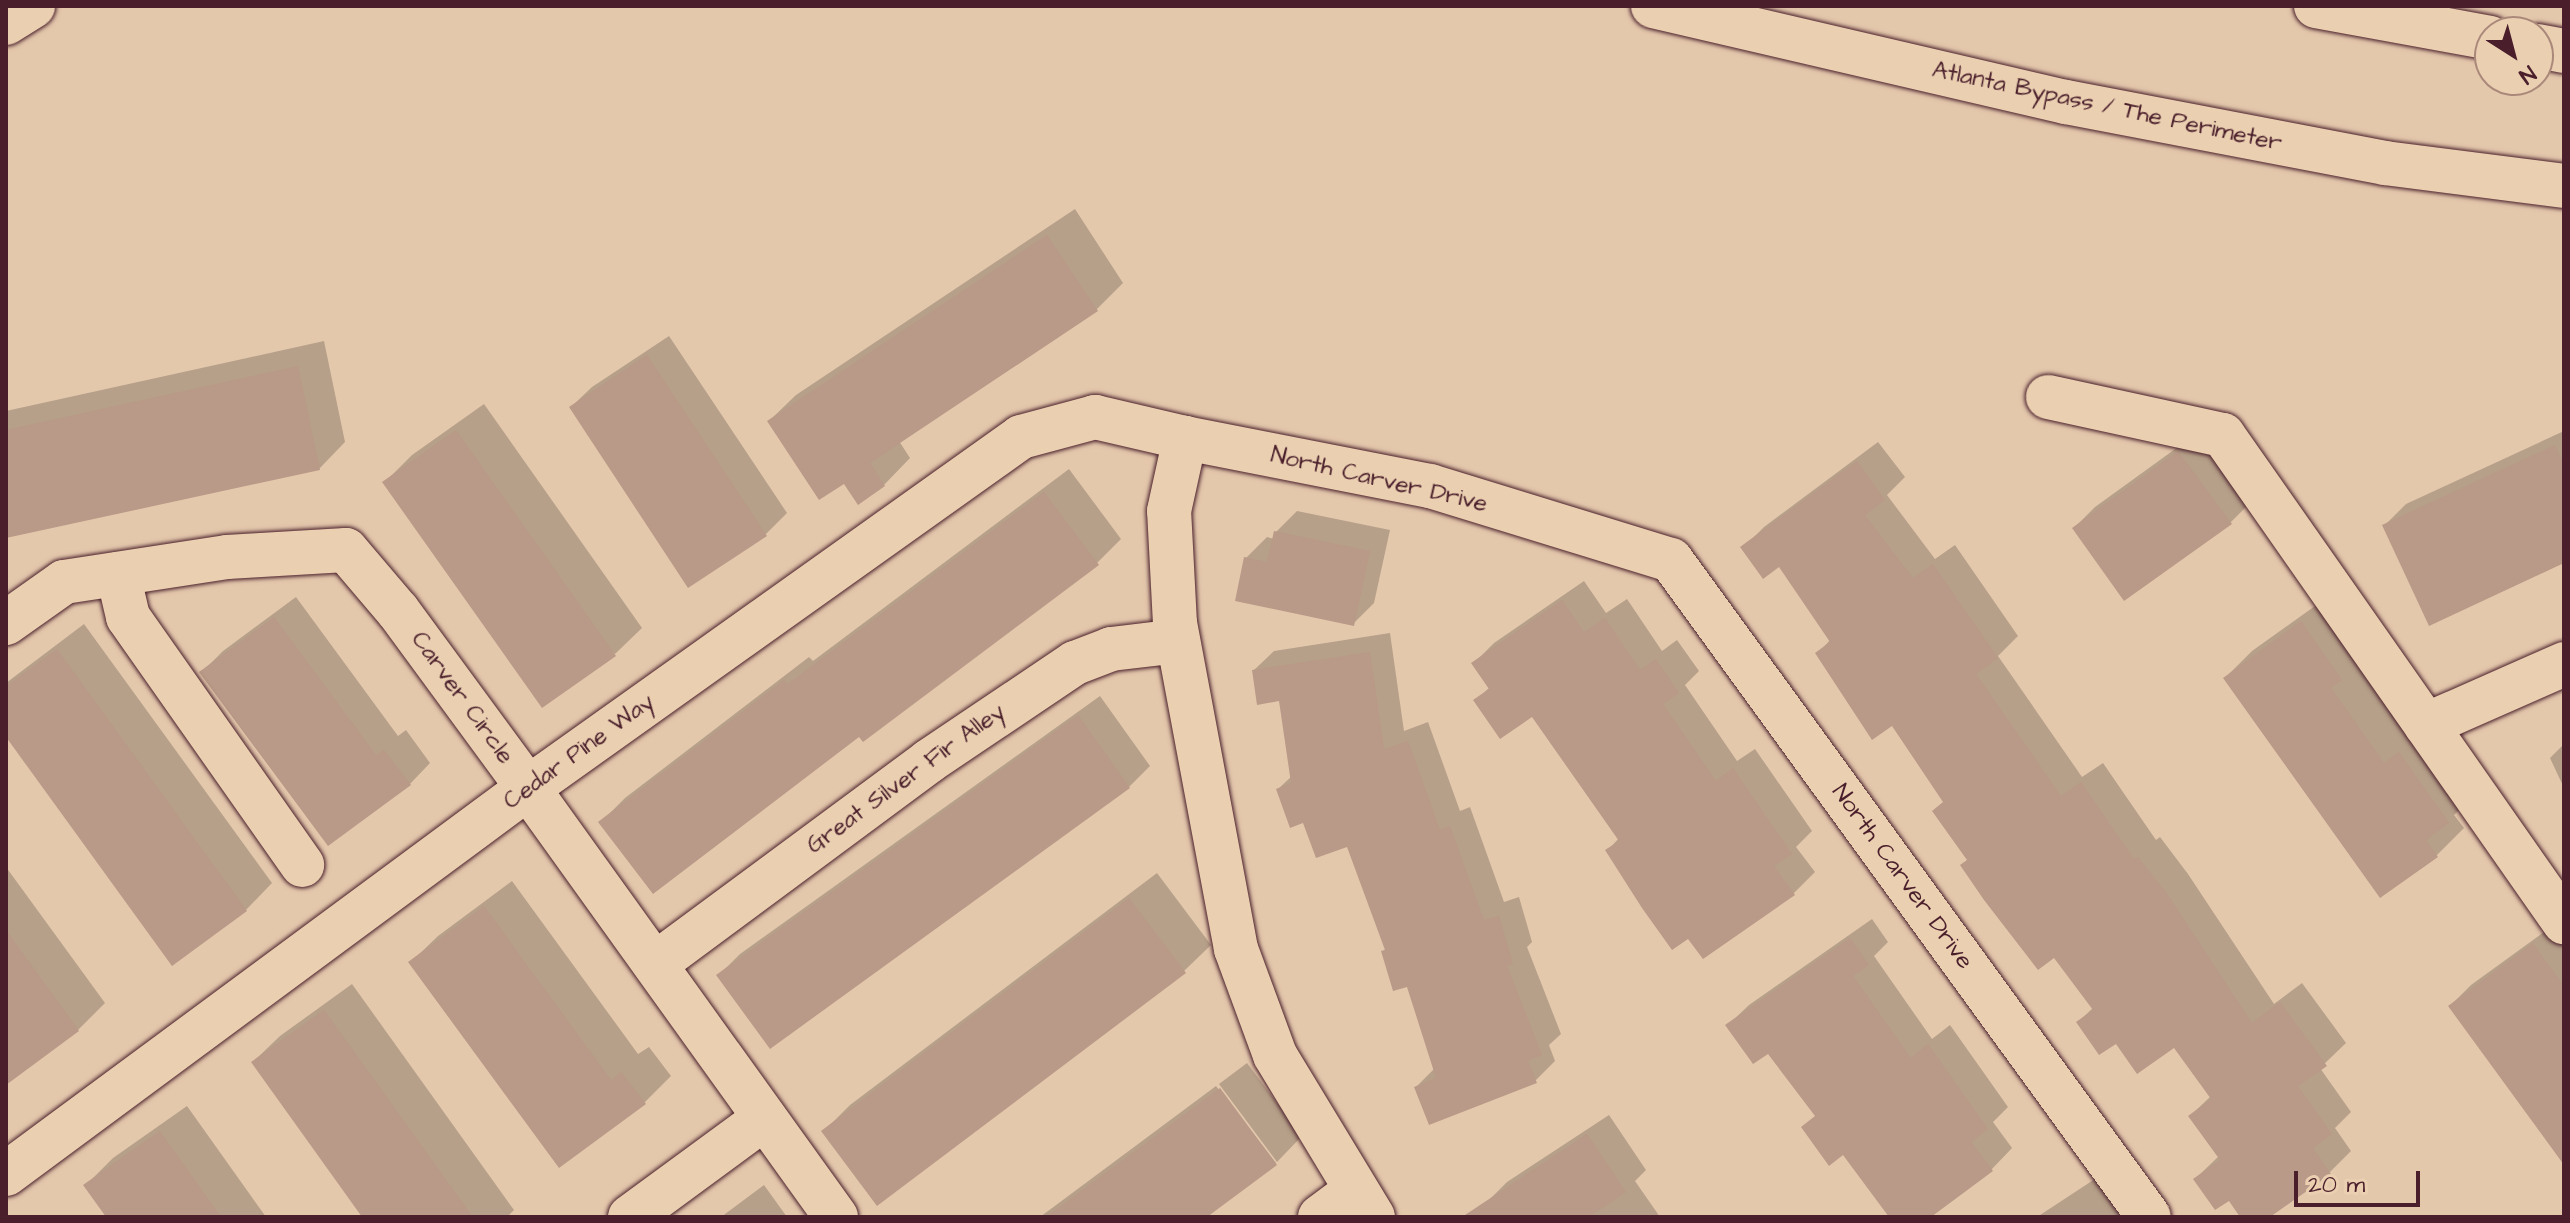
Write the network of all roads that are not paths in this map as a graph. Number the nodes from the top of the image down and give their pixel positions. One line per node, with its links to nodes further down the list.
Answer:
1 (33, 6): 4 (main road)
2 (1653, 6): 6 (main road, Atlanta Bypass / The Perimeter)
3 (2316, 6): 5 (main road)
4 (6, 23)
5 (2474, 35)
6 (2564, 186)
7 (2048, 397): 13 (main road)
8 (1185, 438): 11 (main road); 14 (main road, Cedar Pine Way); 24 (main road, North Carver Drive)
9 (118, 574): 10 (main road, Carver Circle); 14 (main road, Carver Circle); 15 (main road)
10 (6, 623)
11 (1178, 641): 17 (main road, Great Silver Fir Alley); 20 (main road)
12 (2564, 664): 13 (main road)
13 (2426, 725): 16 (main road)
14 (528, 788): 17 (main road, Carver Circle); 19 (main road, Cedar Pine Way)
15 (302, 865)
16 (2564, 922)
17 (655, 964): 18 (main road, Carver Circle)
18 (765, 1118): 21 (main road); 22 (main road, Carver Circle)
19 (6, 1174)
20 (1364, 1204): 23 (main road)
21 (630, 1217)
22 (836, 1217)
23 (1320, 1217)
24 (2149, 1217)

